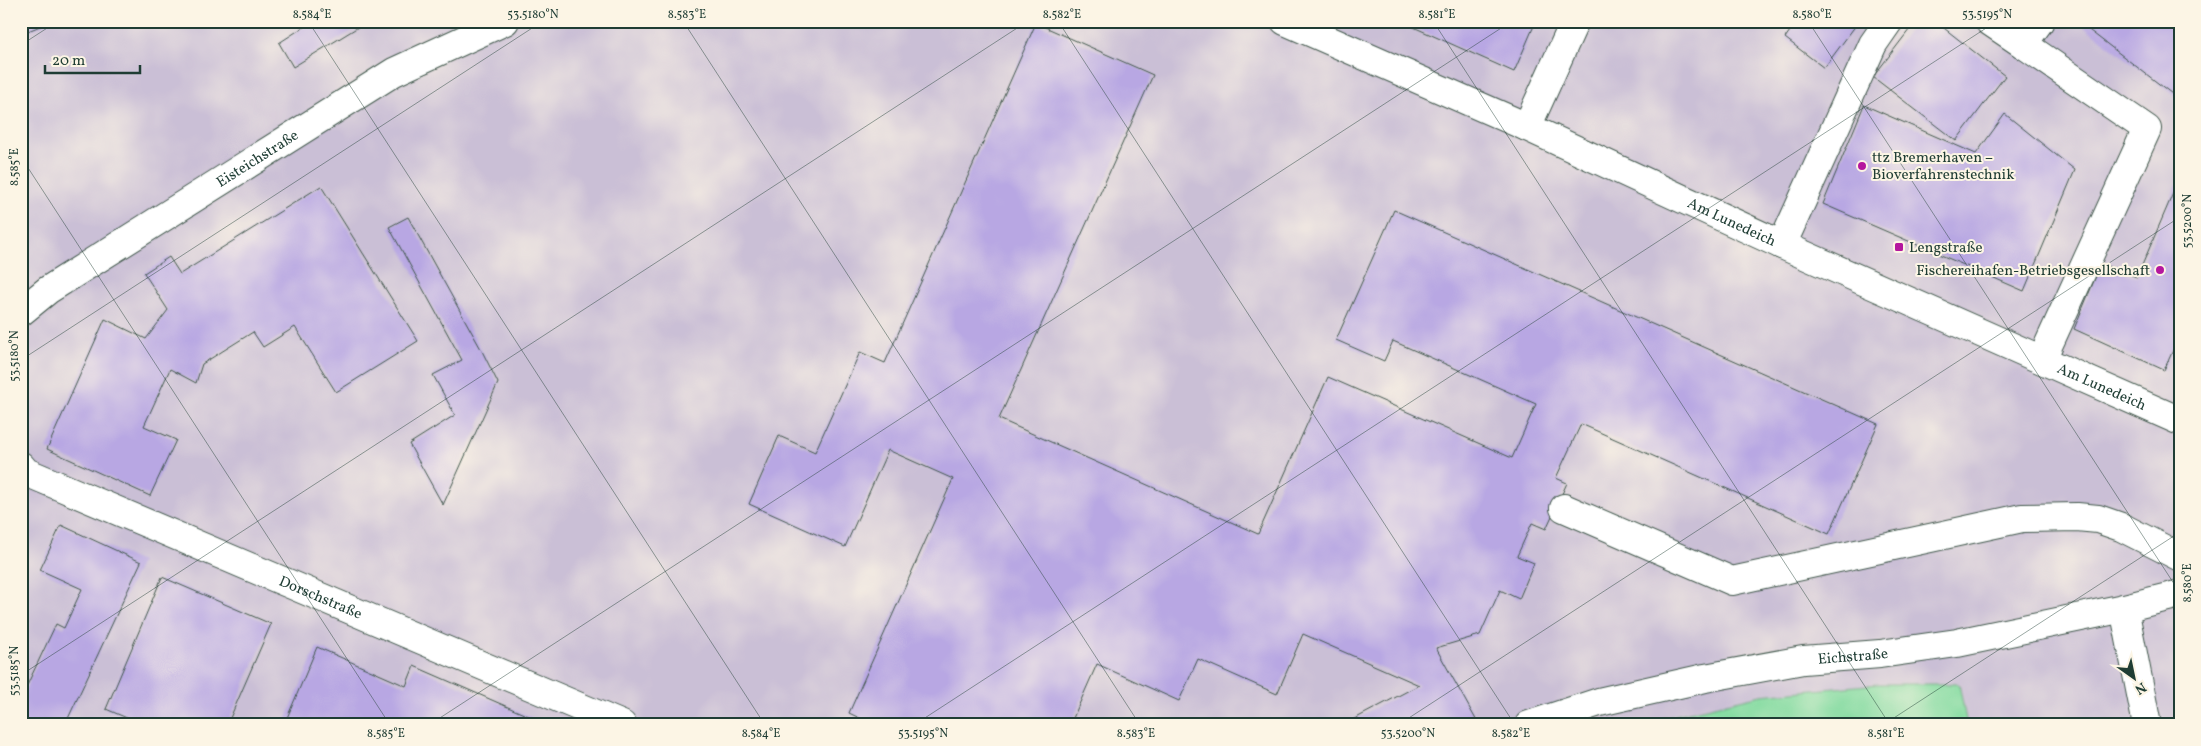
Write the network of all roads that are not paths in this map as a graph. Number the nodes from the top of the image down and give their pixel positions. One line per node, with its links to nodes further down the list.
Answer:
1 (505, 21): 10 (street, Eisteichstraße)
2 (1285, 21): 8 (street, Am Lunedeich)
3 (1575, 21): 8 (street)
4 (1889, 21): 9 (street)
5 (1989, 21): 7 (street)
6 (2040, 21): 7 (street)
7 (2023, 44): 11 (street)
8 (1527, 128): 9 (street, Am Lunedeich)
9 (1782, 244): 11 (street, Am Lunedeich)
10 (21, 312)
11 (2042, 359): 12 (street, Am Lunedeich)
12 (2180, 421)
13 (21, 466): 18 (street, Dorschstraße)
14 (1564, 508): 15 (street)
15 (2180, 557)
16 (2180, 594): 17 (street, Eichstraße)
17 (2124, 608): 19 (street, Eichstraße); 20 (street)
18 (622, 725)
19 (1529, 725)
20 (2147, 725)

